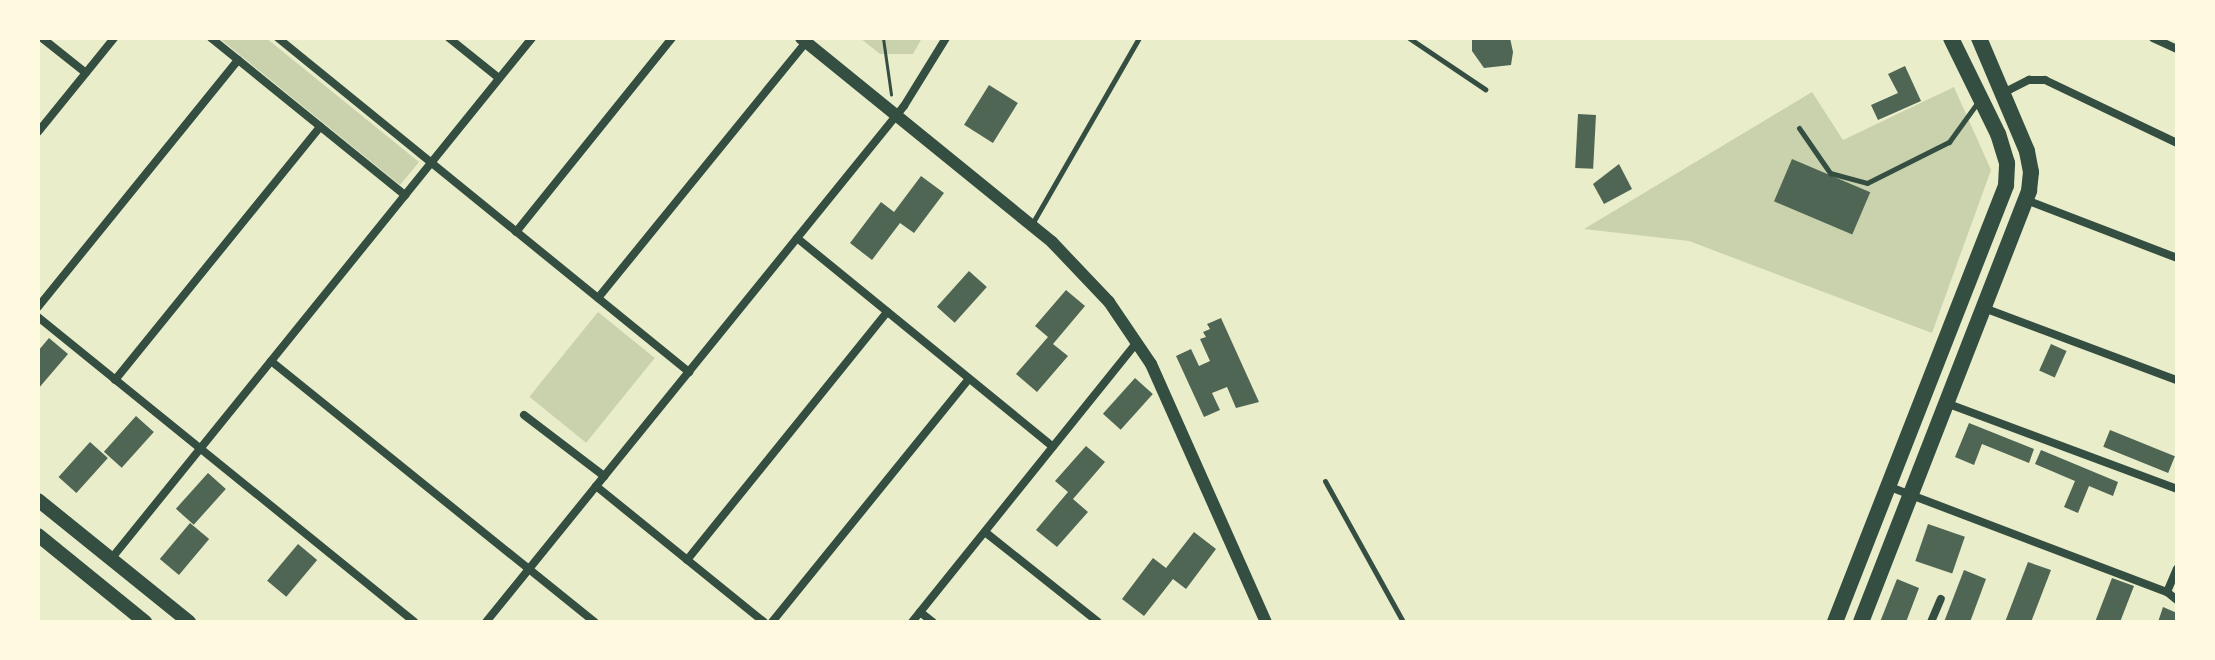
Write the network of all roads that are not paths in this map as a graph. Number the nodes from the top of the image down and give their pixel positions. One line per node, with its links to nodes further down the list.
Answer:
1 (42, 38): 17 (street)
2 (114, 38): 17 (street)
3 (211, 38): 16 (street)
4 (278, 38): 27 (street)
5 (449, 38): 18 (street)
6 (532, 38): 18 (street)
7 (672, 38): 31 (street)
8 (946, 38): 22 (street)
9 (1139, 38): 30 (lane)
10 (1409, 38): 19 (lane)
11 (1951, 38): 21 (main road)
12 (2153, 38): 15 (street)
13 (804, 40): 22 (street); 34 (street)
14 (1984, 41): 20 (main road)
15 (2177, 49)
16 (238, 60): 23 (street); 35 (street)
17 (86, 73): 25 (street)
18 (499, 78): 27 (street)
19 (1485, 89)
20 (2005, 92): 26 (street); 29 (main road)
21 (1981, 98): 24 (lane); 52 (main road)
22 (897, 115): 30 (street); 32 (street)
23 (320, 127): 28 (street); 43 (street)
24 (1799, 128)
25 (38, 132)
26 (2177, 143)
27 (431, 162): 28 (street); 31 (street)
28 (405, 195): 40 (street)
29 (2026, 200): 33 (street); 36 (main road)
30 (1031, 224): 39 (street)
31 (516, 232): 34 (street)
32 (797, 238): 37 (street); 41 (street)
33 (2177, 258)
34 (598, 298): 41 (street)
35 (38, 307)
36 (1983, 308): 44 (street); 45 (main road)
37 (887, 312): 42 (street); 59 (street)
38 (38, 317): 43 (street)
39 (1138, 341): 47 (street); 76 (street)
40 (271, 361): 48 (street); 60 (street)
41 (689, 372): 49 (street)
42 (969, 379): 47 (street); 72 (street)
43 (115, 380): 48 (street)
44 (2177, 380)
45 (1946, 403): 53 (street); 54 (main road)
46 (524, 415): 49 (street)
47 (1053, 447): 56 (street)
48 (200, 449): 58 (street); 68 (street)
49 (604, 476): 51 (street)
50 (1325, 481): 77 (lane)
51 (596, 486): 59 (street); 60 (street)
52 (1890, 487): 54 (street); 78 (main road)
53 (2177, 489)
54 (1909, 495): 62 (street); 79 (main road)
55 (38, 500): 58 (main road)
56 (985, 532): 65 (street); 75 (street)
57 (38, 535): 66 (main road)
58 (111, 559): 67 (main road)
59 (687, 560): 71 (street)
60 (529, 569): 69 (street); 70 (street)
61 (2177, 569): 62 (street)
62 (2167, 592): 64 (street)
63 (1941, 599): 80 (street)
64 (2177, 600)
65 (920, 612): 73 (street); 74 (street)
66 (145, 622)
67 (189, 622)
68 (414, 622)
69 (486, 622)
70 (595, 622)
71 (764, 622)
72 (772, 622)
73 (912, 622)
74 (933, 622)
75 (1098, 622)
76 (1266, 622)
77 (1403, 622)
78 (1835, 622)
79 (1861, 622)
80 (1931, 622)

